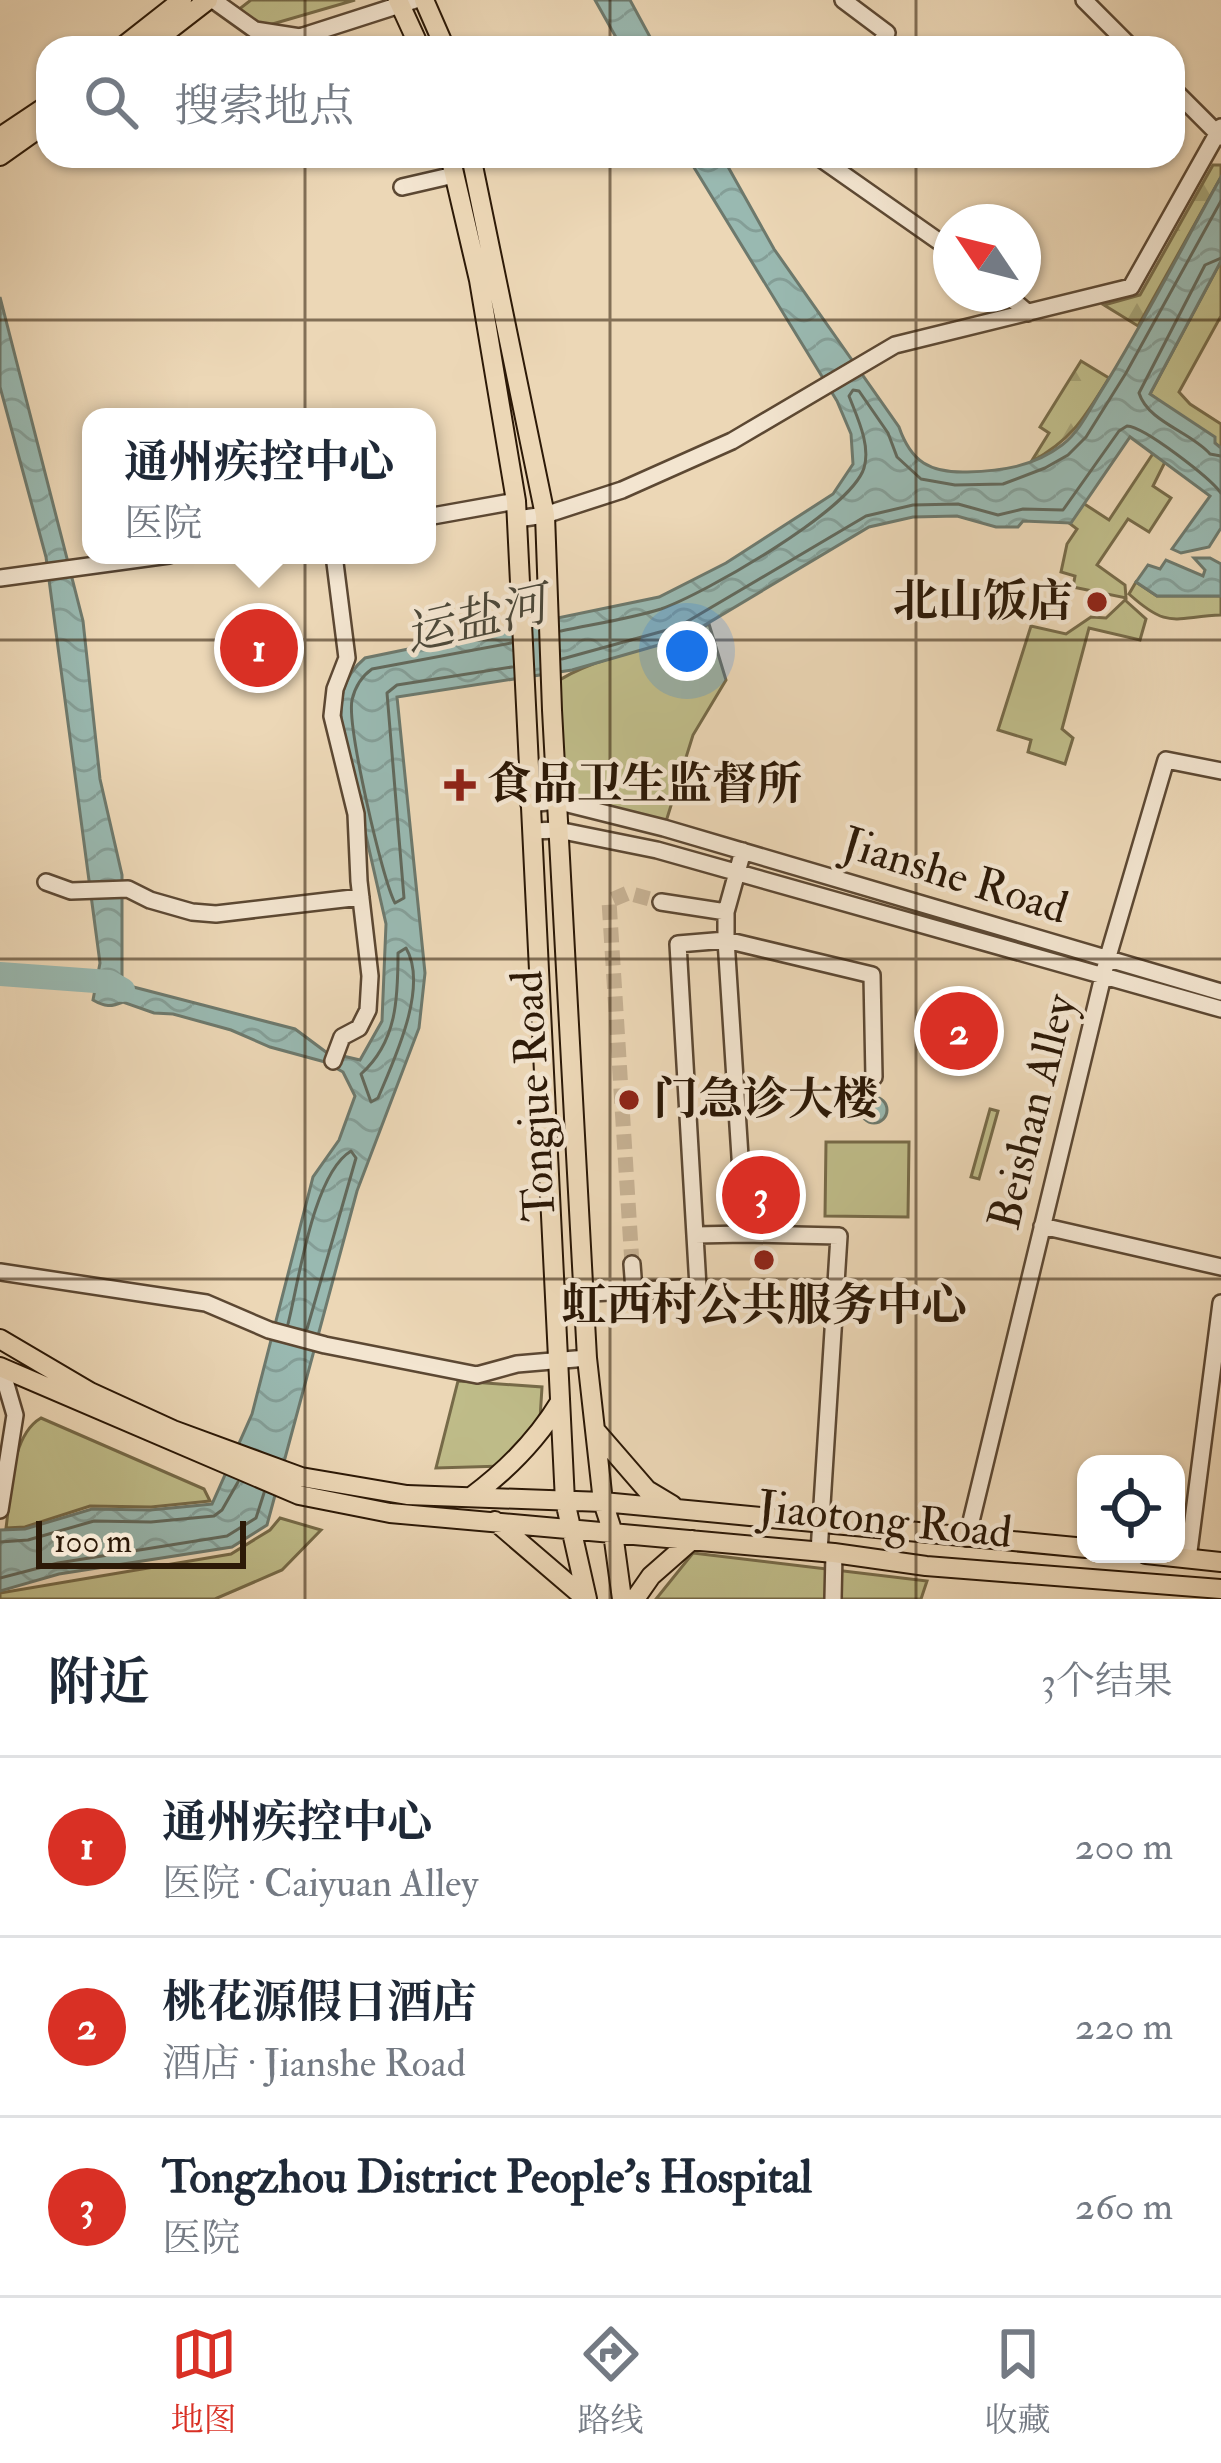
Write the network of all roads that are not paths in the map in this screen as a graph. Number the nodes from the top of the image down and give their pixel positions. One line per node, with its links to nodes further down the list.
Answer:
1 (182, 0): 6 (main road)
2 (211, 0): 7 (main road); 8 (street)
3 (843, 0): 12 (street)
4 (1084, 0): 13 (street)
5 (410, 1): 9 (street); 10 (main road); 11 (main road)
6 (136, 36)
7 (162, 36)
8 (294, 36)
9 (303, 36)
10 (417, 36)
11 (436, 36)
12 (884, 36)
13 (1120, 36)
14 (1185, 100): 17 (street)
15 (36, 113): 18 (main road)
16 (36, 130): 19 (main road)
17 (1220, 132): 26 (street)
18 (0, 137)
19 (0, 156)
20 (447, 168): 24 (street)
21 (452, 168): 27 (main road)
22 (474, 168): 28 (main road)
23 (834, 168): 25 (street)
24 (402, 187)
25 (933, 237)
26 (1028, 313): 28 (street)
27 (517, 510): 28 (street); 29 (street); 35 (main road, Tongjue Road)
28 (545, 515): 34 (main road, Tongjue Road)
29 (436, 516)
30 (99, 564): 32 (street)
31 (335, 564): 40 (street)
32 (0, 578)
33 (1221, 771): 44 (street, Beishan Alley)
34 (556, 801): 35 (street, Jianshe Road); 36 (main road, Tongjue Road); 38 (street, Jianshe Road)
35 (529, 804): 37 (main road, Tongjue Road)
36 (558, 830): 37 (street, Jianshe Road); 44 (street, Jianshe Road); 59 (main road, Tongjue Road)
37 (533, 831): 56 (main road, Tongjue Road)
38 (743, 851): 42 (street); 44 (street, Jianshe Road)
39 (46, 883): 40 (street)
40 (361, 897): 47 (street)
41 (661, 902): 42 (street)
42 (726, 912): 43 (street)
43 (726, 940): 48 (street); 50 (street); 51 (street)
44 (1105, 967): 45 (street, Jianshe Road); 46 (street, Jianshe Road); 49 (street, Beishan Alley)
45 (1221, 992)
46 (1221, 1009)
47 (332, 1061)
48 (874, 1077)
49 (1042, 1226): 53 (street); 74 (street, Beishan Alley)
50 (745, 1234): 51 (street); 77 (street)
51 (695, 1235): 55 (street)
52 (632, 1264): 55 (street)
53 (1221, 1267)
54 (0, 1272): 60 (street)
55 (634, 1290): 56 (street)
56 (556, 1295): 60 (main road, Tongjue Road)
57 (1221, 1303): 79 (street)
58 (1, 1334): 61 (main road); 64 (main road)
59 (587, 1358): 60 (street); 63 (main road, Tongjue Road)
60 (558, 1361): 62 (main road, Tongjue Road)
61 (0, 1369): 64 (main road); 69 (street)
62 (560, 1402): 66 (main road); 67 (main road, Tongjue Road)
63 (596, 1430): 68 (main road, Tongjue Road); 70 (main road)
64 (223, 1457): 65 (main road)
65 (300, 1486): 66 (main road, Jiaotong Road); 71 (main road, Jiaotong Road)
66 (471, 1497): 67 (main road, Jiaotong Road)
67 (565, 1501): 68 (main road, Jiaotong Road); 72 (main road, Tongjue Road)
68 (603, 1502): 70 (main road, Jiaotong Road); 73 (main road, Tongjue Road)
69 (0, 1510)
70 (682, 1510): 74 (main road, Jiaotong Road)
71 (495, 1521): 72 (main road, Jiaotong Road); 82 (main road)
72 (570, 1527): 73 (main road, Jiaotong Road); 82 (main road)
73 (613, 1533): 75 (main road, Jiaotong Road); 83 (main road)
74 (967, 1538): 76 (main road, Jiaotong Road)
75 (692, 1540): 77 (main road, Jiaotong Road); 84 (main road)
76 (1077, 1547)
77 (827, 1552): 81 (main road, Jiaotong Road); 85 (street)
78 (1185, 1559): 79 (main road)
79 (1188, 1559): 80 (main road)
80 (1221, 1562)
81 (1221, 1588)
82 (586, 1599)
83 (622, 1599)
84 (635, 1599)
85 (833, 1599)

